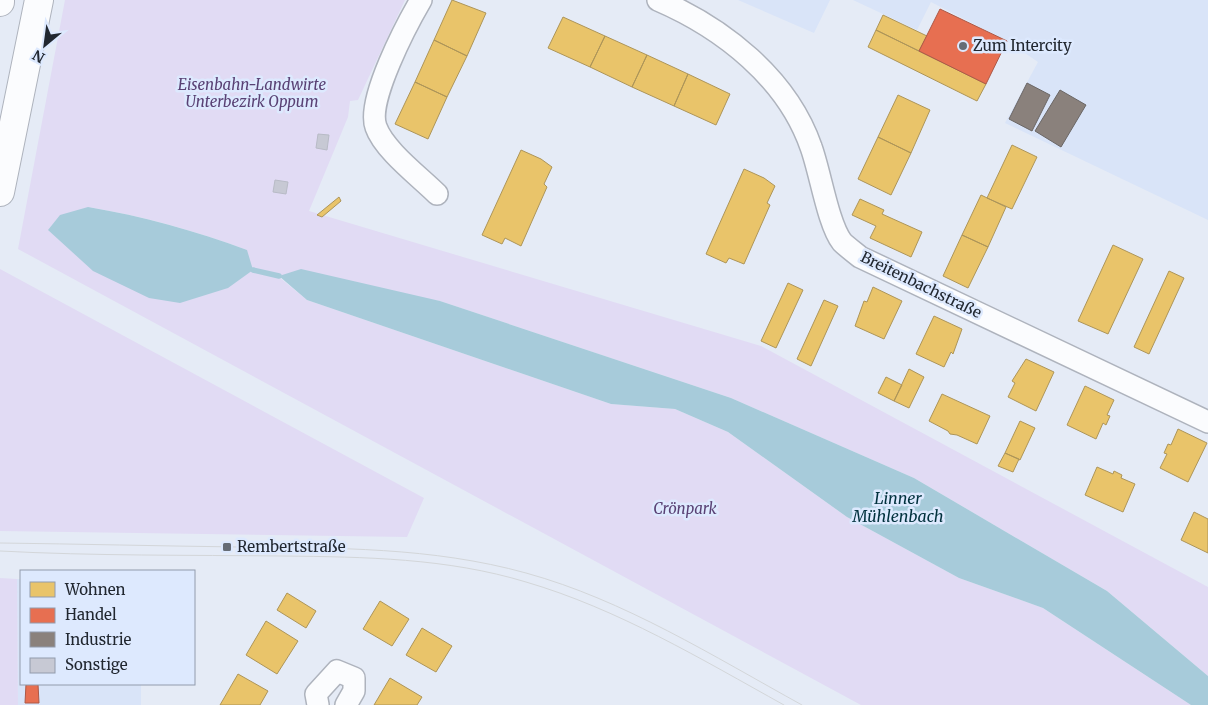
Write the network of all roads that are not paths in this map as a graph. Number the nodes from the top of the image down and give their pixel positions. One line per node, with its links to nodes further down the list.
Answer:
1 (39, 0): 4 (highway)
2 (421, 0): 5 (street)
3 (658, 0): 6 (street, Breitenbachstraße)
4 (0, 192)
5 (437, 194)
6 (1208, 422)
7 (318, 705): 8 (street)
8 (346, 705)

